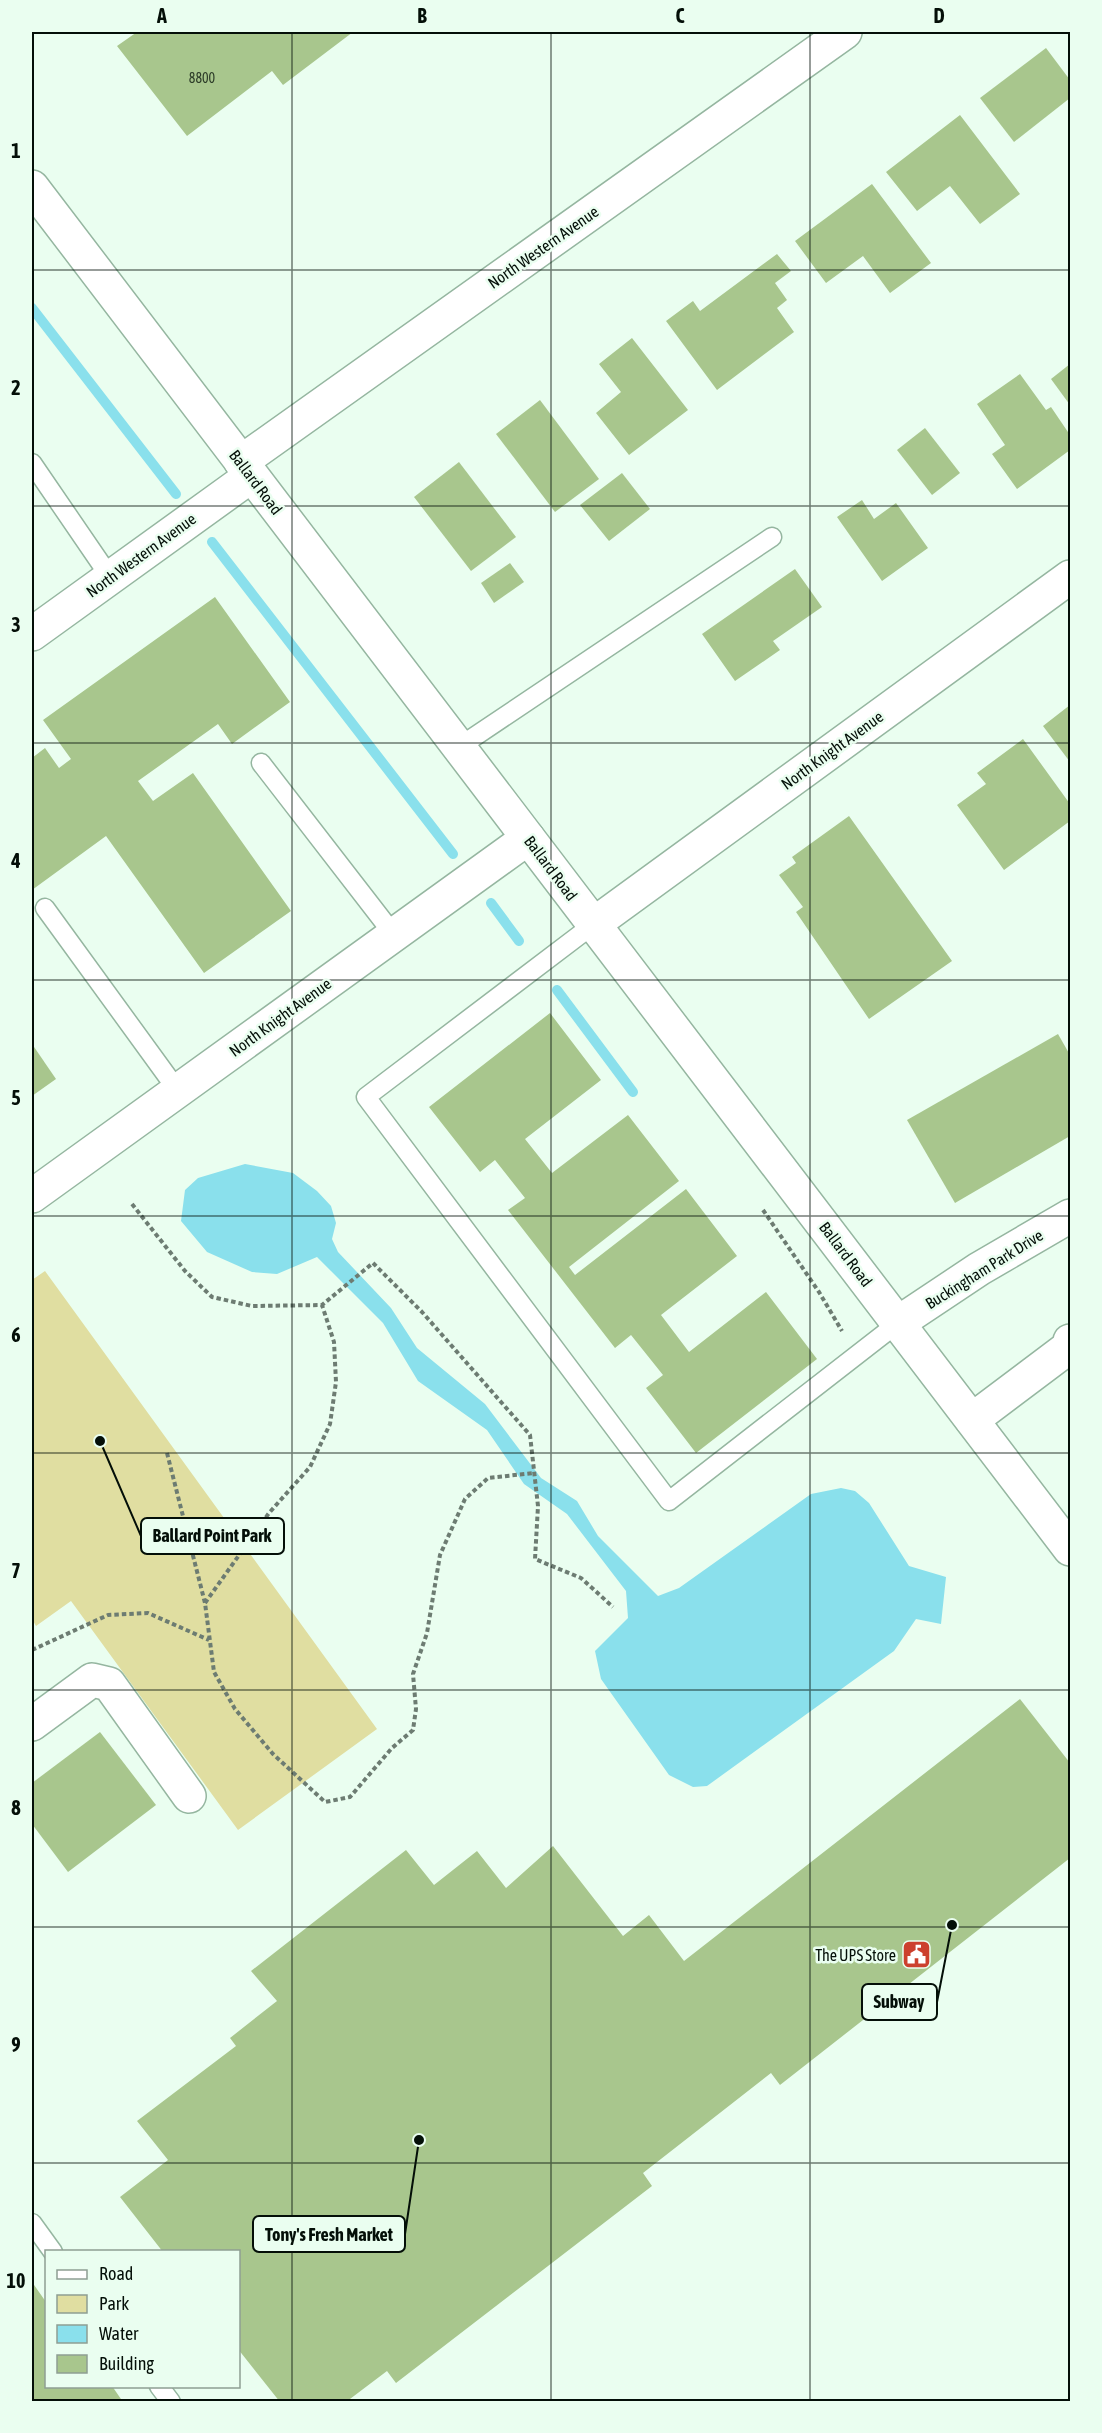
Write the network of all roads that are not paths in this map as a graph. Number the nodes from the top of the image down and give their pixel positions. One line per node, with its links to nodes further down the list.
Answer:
1 (845, 32): 4 (street, North Western Avenue)
2 (32, 187): 4 (street, Ballard Road)
3 (32, 463): 7 (lane)
4 (246, 469): 7 (street, North Western Avenue); 9 (street, Ballard Road)
5 (772, 537): 9 (lane)
6 (1071, 577): 13 (street, North Knight Avenue)
7 (110, 578): 8 (street, North Western Avenue)
8 (32, 634)
9 (459, 747): 11 (street, Ballard Road)
10 (261, 763): 14 (lane)
11 (528, 838): 13 (street, Ballard Road); 14 (street, North Knight Avenue)
12 (45, 908): 15 (lane)
13 (594, 924): 18 (street, Ballard Road); 18 (lane)
14 (394, 935): 15 (street, North Knight Avenue)
15 (178, 1090): 16 (street, North Knight Avenue)
16 (32, 1196)
17 (1071, 1216): 18 (street, Buckingham Park Drive)
18 (898, 1323): 20 (street, Ballard Road)
19 (1071, 1341): 20 (street)
20 (972, 1420): 21 (street, Ballard Road)
21 (1071, 1550)
22 (32, 1724): 23 (street)
23 (189, 1796)
24 (32, 2223): 25 (lane)
25 (52, 2250)
26 (160, 2388): 27 (lane)
27 (171, 2402)

